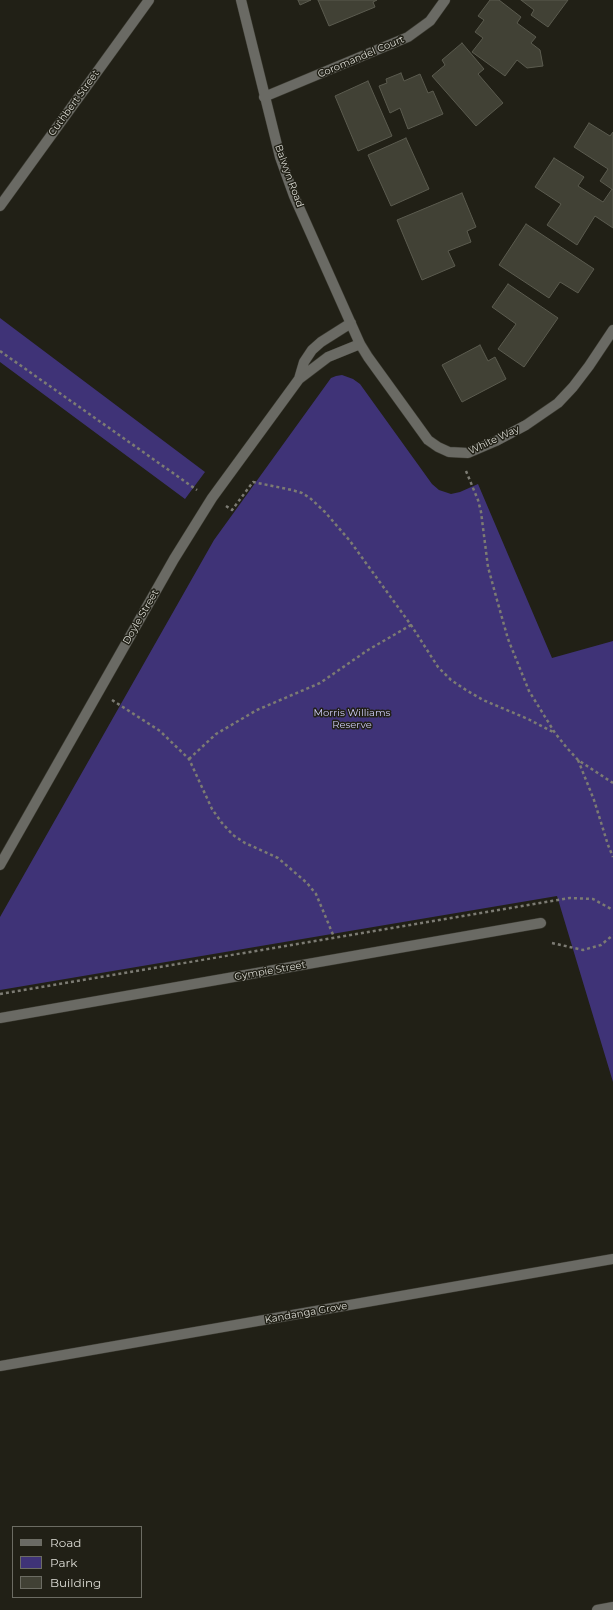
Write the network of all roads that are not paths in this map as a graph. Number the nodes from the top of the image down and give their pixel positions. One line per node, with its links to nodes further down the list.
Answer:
1 (149, 0): 5 (street, Cuthbert Street)
2 (241, 0): 4 (street, Balwyn Road)
3 (445, 0): 4 (street, Coromandel Court)
4 (264, 97): 6 (street, Balwyn Road)
5 (0, 206)
6 (351, 323): 8 (street, Balwyn Road); 9 (street, Doyle Street)
7 (613, 330): 8 (street, White Way)
8 (360, 344): 9 (street, Doyle Street)
9 (298, 379): 10 (street, Doyle Street)
10 (0, 865)
11 (540, 924): 12 (street, Gympie Street)
12 (0, 1018)
13 (613, 1259): 14 (street, Kandanga Grove)
14 (0, 1366)
15 (613, 1607): 16 (street)
16 (598, 1610)

